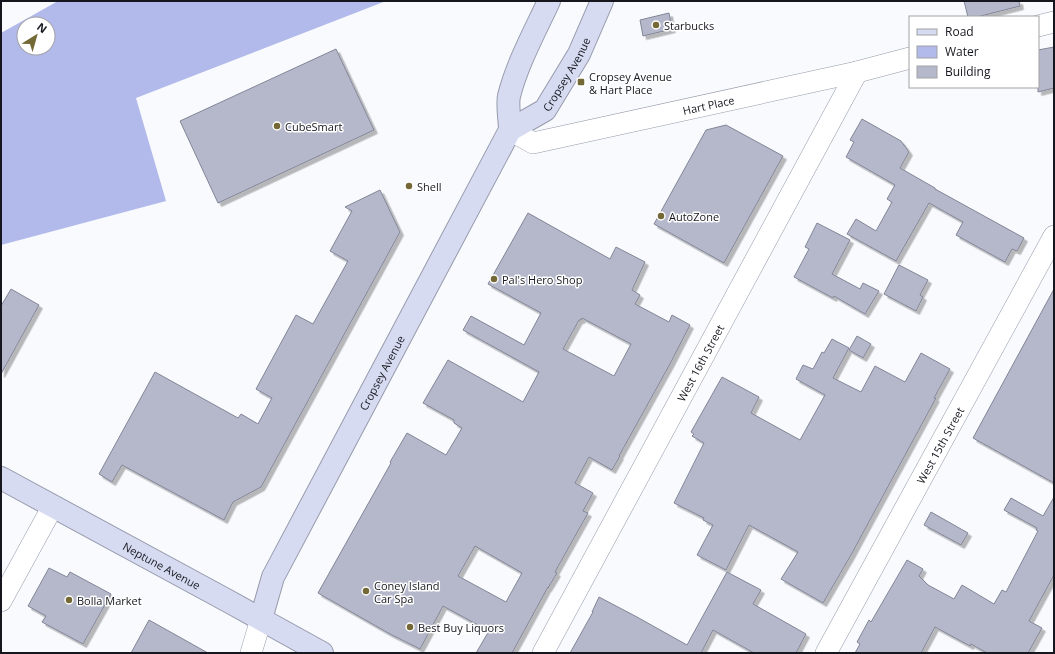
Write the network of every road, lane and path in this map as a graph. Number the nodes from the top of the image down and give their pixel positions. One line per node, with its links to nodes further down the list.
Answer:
1 (549, 1): 7 (main road, Cropsey Avenue)
2 (602, 1): 7 (main road, Cropsey Avenue)
3 (1054, 22): 4 (street)
4 (1039, 26)
5 (909, 58): 6 (street, Hart Place)
6 (857, 72): 7 (street, Hart Place); 15 (street, West 16th Street)
7 (510, 130): 12 (main road, Cropsey Avenue)
8 (1054, 236): 16 (street, West 15th Street)
9 (1, 478): 10 (main road, Neptune Avenue)
10 (53, 506): 11 (street); 12 (main road, Neptune Avenue)
11 (1, 601)
12 (261, 619): 13 (street); 14 (main road, Neptune Avenue)
13 (251, 653)
14 (322, 653)
15 (543, 653)
16 (826, 653)

